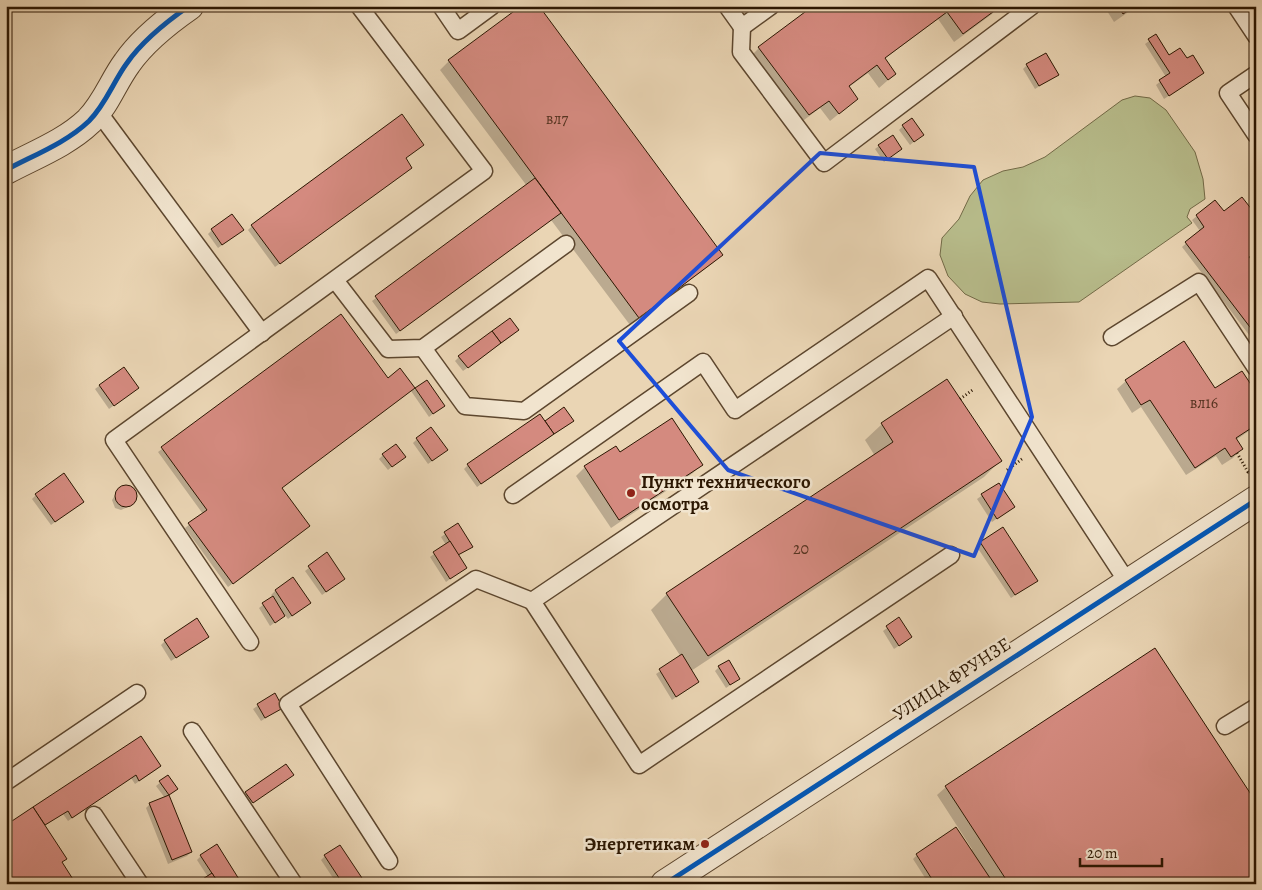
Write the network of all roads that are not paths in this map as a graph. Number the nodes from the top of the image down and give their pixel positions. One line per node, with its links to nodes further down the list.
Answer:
1 (189, 6): 12 (street)
2 (359, 6): 16 (lane)
3 (441, 6): 4 (lane)
4 (492, 6)
5 (727, 6): 9 (lane)
6 (770, 6): 9 (lane)
7 (1032, 6): 9 (lane)
8 (1236, 6): 10 (lane)
9 (742, 27)
10 (1256, 36)
11 (1256, 74): 13 (lane)
12 (97, 110): 14 (street); 19 (lane)
13 (1256, 135)
14 (6, 170)
15 (566, 244): 21 (lane)
16 (335, 280): 19 (lane); 21 (lane)
17 (689, 293): 21 (lane)
18 (954, 316): 23 (lane); 26 (lane); 27 (lane)
19 (262, 333): 28 (lane)
20 (1112, 337): 22 (lane)
21 (423, 348)
22 (1256, 368)
23 (514, 495)
24 (1256, 500): 26 (street, УЛИЦА ФРУНЗЕ)
25 (951, 555): 27 (lane)
26 (1128, 583): 38 (street, УЛИЦА ФРУНЗЕ)
27 (532, 601): 35 (lane)
28 (250, 642)
29 (137, 693): 33 (lane)
30 (1256, 707): 31 (lane)
31 (1225, 726)
32 (192, 731): 37 (lane)
33 (6, 782)
34 (94, 815): 36 (lane)
35 (389, 861)
36 (140, 884)
37 (294, 884)
38 (665, 884)

